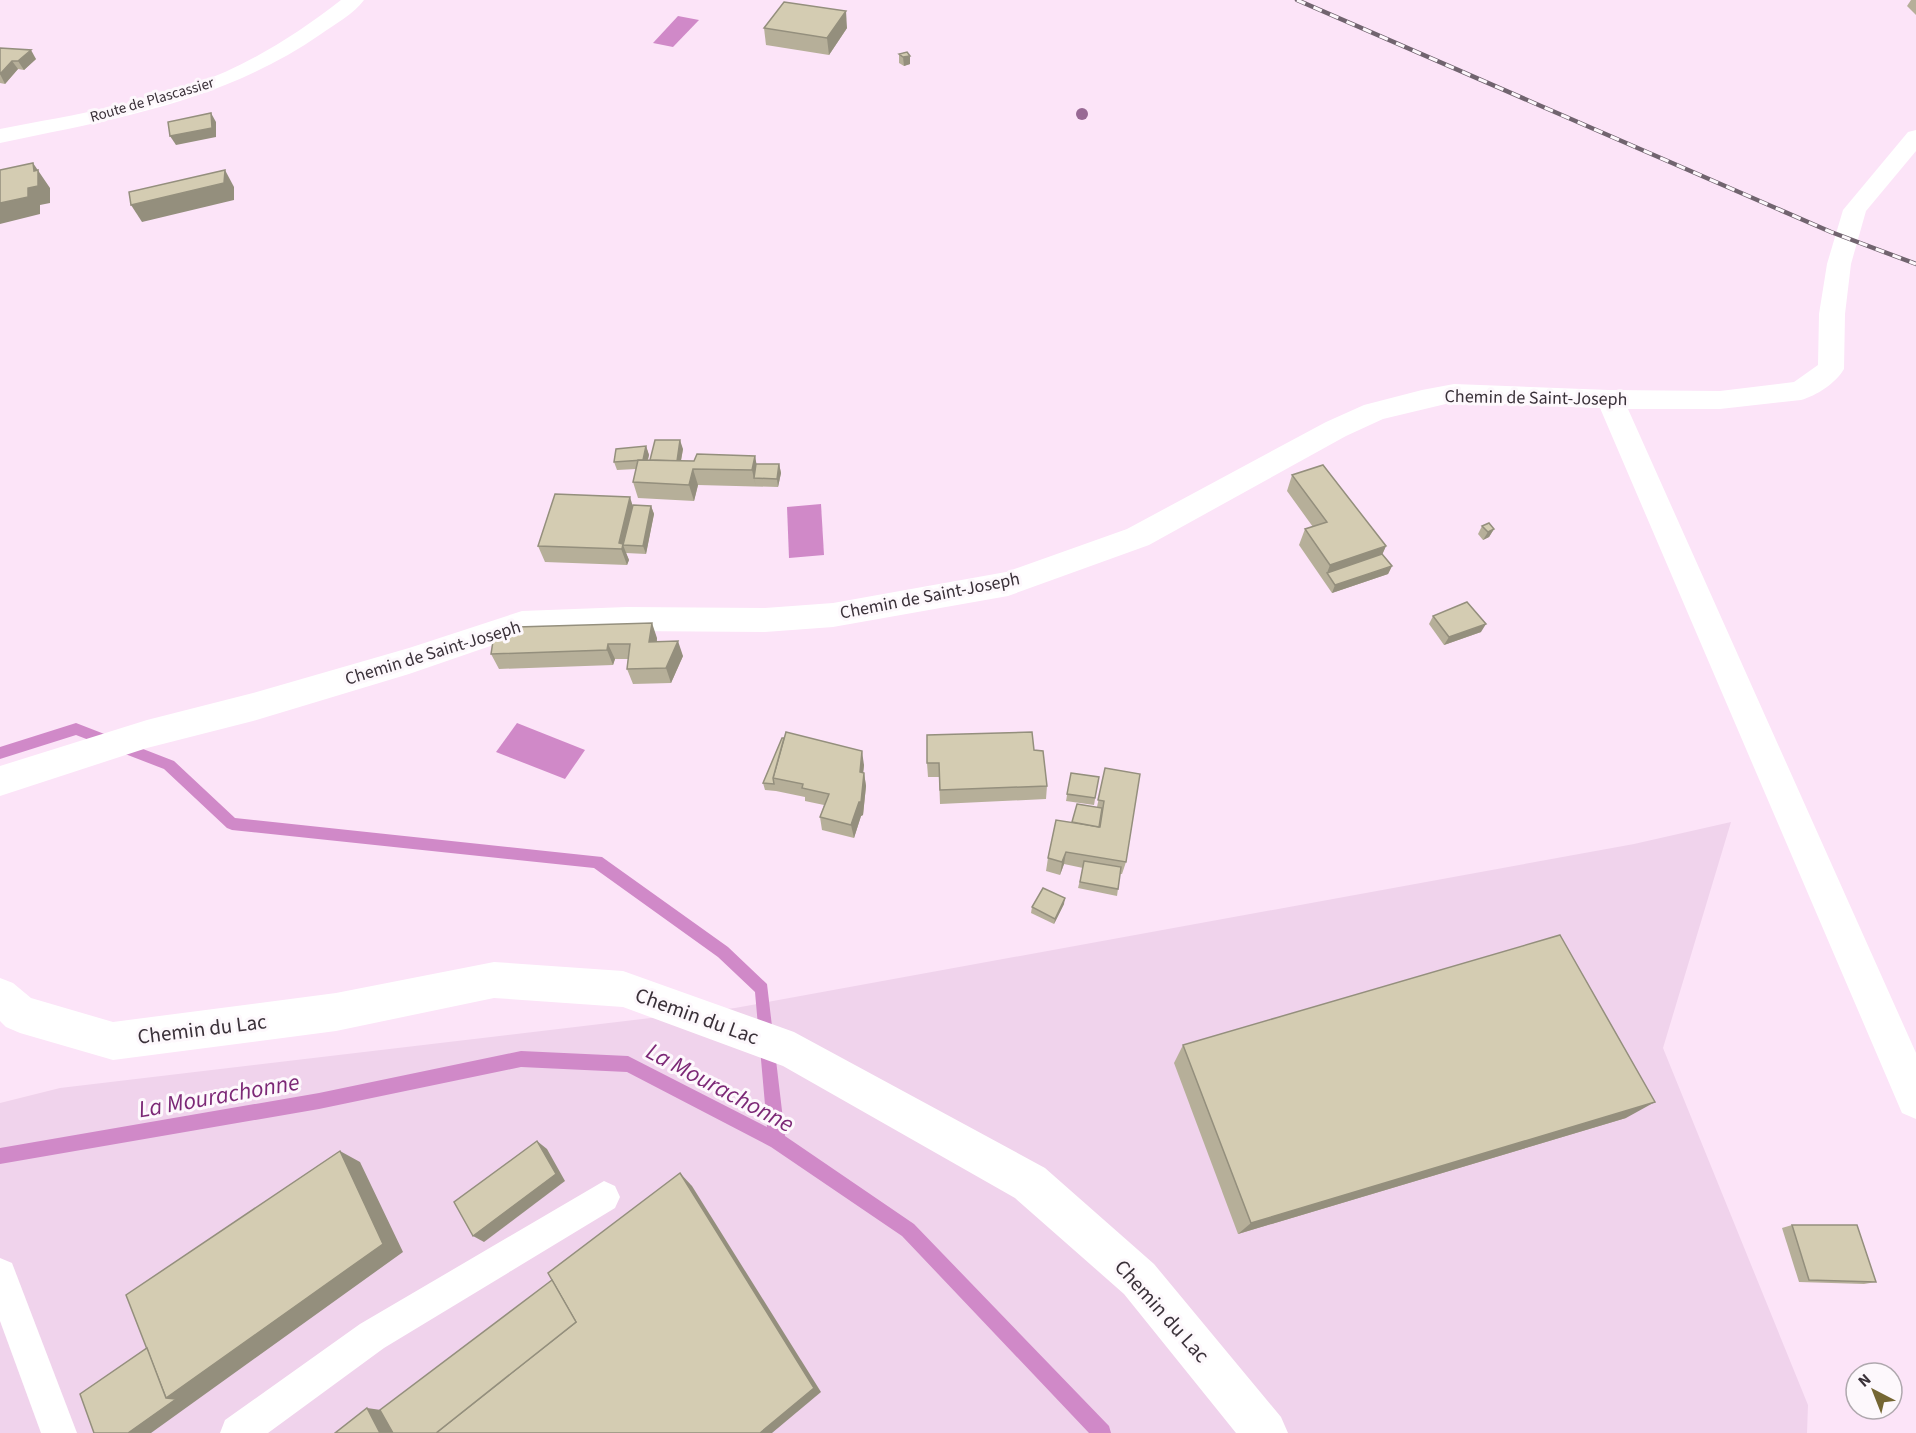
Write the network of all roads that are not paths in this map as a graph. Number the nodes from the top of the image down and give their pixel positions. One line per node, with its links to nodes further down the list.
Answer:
1 (354, 0): 2 (street, Route de Plascassier)
2 (0, 136)
3 (1916, 137): 4 (street, Chemin de Saint-Joseph)
4 (1609, 399): 5 (street, Chemin de Saint-Joseph); 7 (street)
5 (0, 781)
6 (0, 996): 12 (street, Chemin du Lac)
7 (1916, 1099)
8 (604, 1197): 11 (lane)
9 (0, 1275): 10 (lane)
10 (59, 1433)
11 (238, 1433)
12 (1265, 1433)

